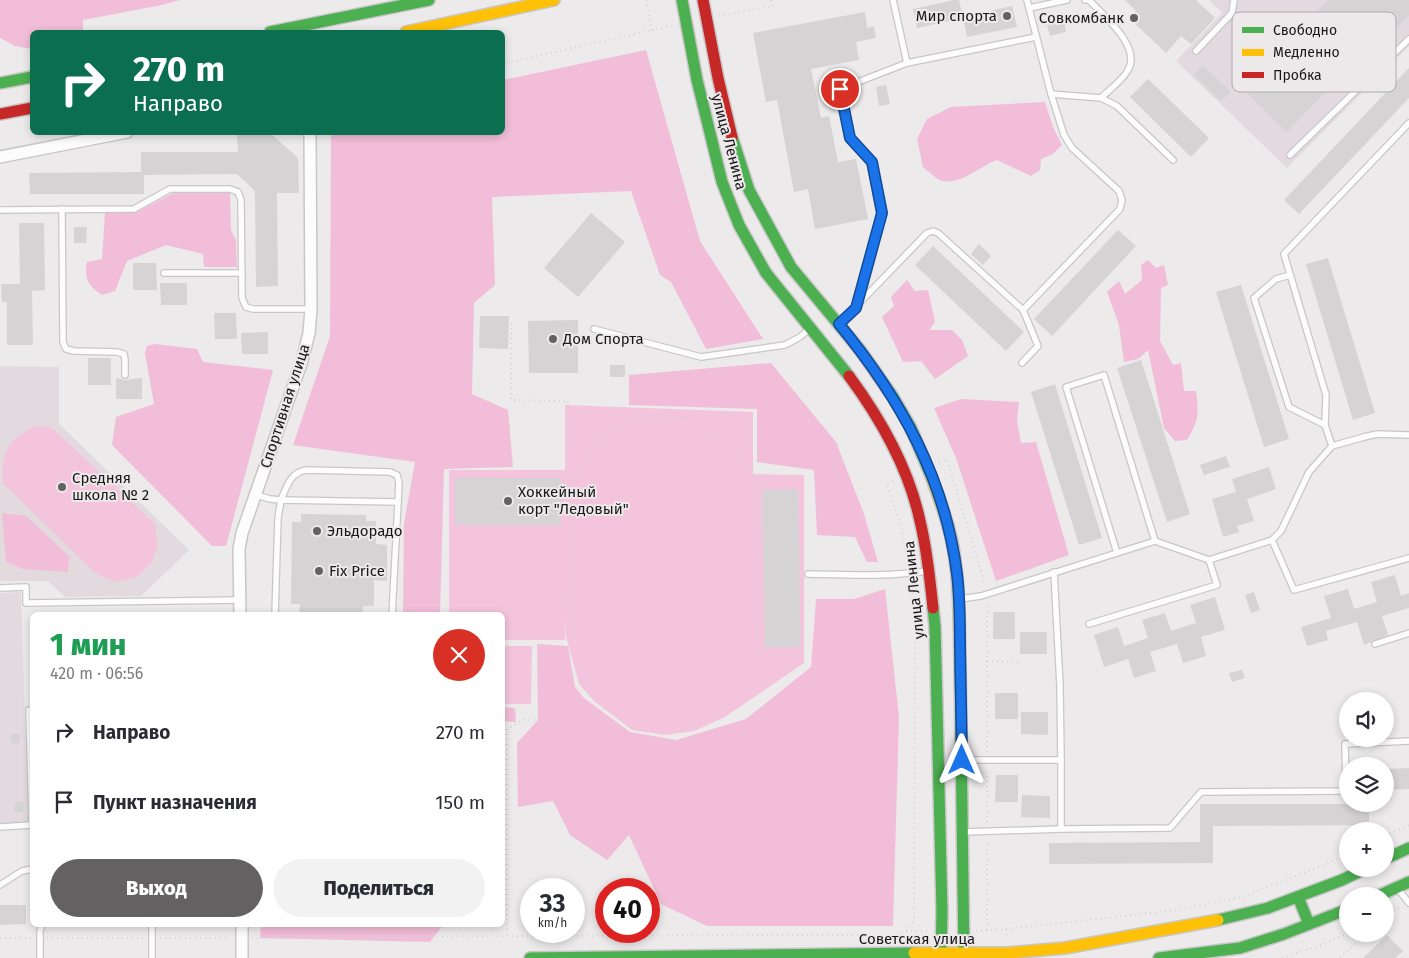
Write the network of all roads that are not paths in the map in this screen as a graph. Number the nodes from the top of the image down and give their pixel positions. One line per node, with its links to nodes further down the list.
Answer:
1 (426, 0): 11 (street)
2 (554, 0): 13 (street)
3 (682, 0): 38 (street, улица Ленина)
4 (703, 0): 34 (street, улица Ленина)
5 (893, 0): 18 (lane)
6 (1027, 0): 9 (lane)
7 (1067, 0): 9 (lane)
8 (1085, 0): 23 (lane)
9 (1029, 8): 14 (lane)
10 (1232, 13): 16 (lane)
11 (322, 27): 12 (street)
12 (291, 30)
13 (415, 30)
14 (1036, 37): 18 (lane); 22 (lane)
15 (1409, 40): 17 (lane)
16 (1196, 51)
17 (1396, 53)
18 (907, 63): 39 (lane)
19 (30, 77): 20 (street)
20 (0, 83)
21 (1355, 92): 29 (lane)
22 (1051, 94): 23 (lane); 41 (lane)
23 (1101, 98): 31 (lane)
24 (30, 108): 25 (street)
25 (0, 114)
26 (1409, 123): 37 (lane)
27 (113, 135): 30 (street)
28 (310, 135): 40 (street, Спортивная улица)
29 (1290, 155)
30 (0, 157)
31 (1173, 160)
32 (62, 209): 33 (lane); 36 (lane); 46 (lane)
33 (0, 210)
34 (791, 267): 38 (street); 42 (street, улица Ленина)
35 (164, 273): 36 (lane)
36 (242, 273): 40 (lane)
37 (1290, 275): 47 (lane); 47 (lane)
38 (773, 282): 43 (street, улица Ленина)
39 (856, 308): 41 (lane); 42 (lane)
40 (311, 309): 50 (street, Спортивная улица)
41 (1023, 310): 45 (lane)
42 (839, 324): 62 (street, улица Ленина)
43 (811, 328): 44 (lane); 58 (street, улица Ленина)
44 (594, 329)
45 (1022, 363)
46 (125, 375)
47 (1325, 425): 49 (lane)
48 (1409, 435): 49 (lane)
49 (1332, 446): 53 (lane)
50 (256, 494): 51 (lane); 63 (street, Спортивная улица)
51 (281, 500): 52 (lane); 52 (lane); 65 (lane)
52 (398, 502): 66 (lane)
53 (1272, 540): 56 (lane); 57 (lane)
54 (1155, 542): 55 (lane); 55 (lane); 57 (lane)
55 (1117, 553): 59 (lane)
56 (1409, 558)
57 (1210, 560): 67 (lane)
58 (929, 570): 60 (lane); 70 (street, улица Ленина)
59 (1054, 572): 62 (lane); 76 (lane)
60 (808, 574)
61 (0, 588): 63 (lane)
62 (959, 599): 71 (street, улица Ленина)
63 (240, 600): 64 (street, Спортивная улица)
64 (240, 612)
65 (275, 612)
66 (392, 612)
67 (1089, 624)
68 (1409, 633): 69 (lane)
69 (1375, 644)
70 (936, 670): 71 (street); 97 (street, улица Ленина)
71 (961, 670): 75 (street, улица Ленина)
72 (29, 710): 74 (lane)
73 (1409, 741): 79 (lane)
74 (30, 748)
75 (962, 760): 76 (lane); 80 (street, улица Ленина)
76 (1061, 760): 79 (lane)
77 (30, 825): 78 (lane)
78 (0, 827)
79 (1062, 829): 80 (lane)
80 (963, 832): 98 (street, улица Ленина)
81 (1409, 848): 82 (street)
82 (1394, 855)
83 (30, 869): 86 (lane)
84 (1348, 877): 89 (street, Советская улица)
85 (1409, 882): 87 (street)
86 (0, 885)
87 (1397, 888): 88 (street); 90 (lane)
88 (1394, 889)
89 (1298, 897): 92 (street); 98 (street, Советская улица)
90 (1409, 903)
91 (1339, 912): 92 (street)
92 (1309, 924): 96 (street)
93 (42, 927): 99 (lane)
94 (152, 927): 100 (lane)
95 (242, 927): 101 (street)
96 (1237, 953): 103 (street)
97 (941, 956): 98 (street, Советская улица); 102 (street, Советская улица)
98 (964, 956)
99 (40, 958)
100 (152, 958)
101 (242, 958)
102 (530, 958)
103 (1159, 958)

